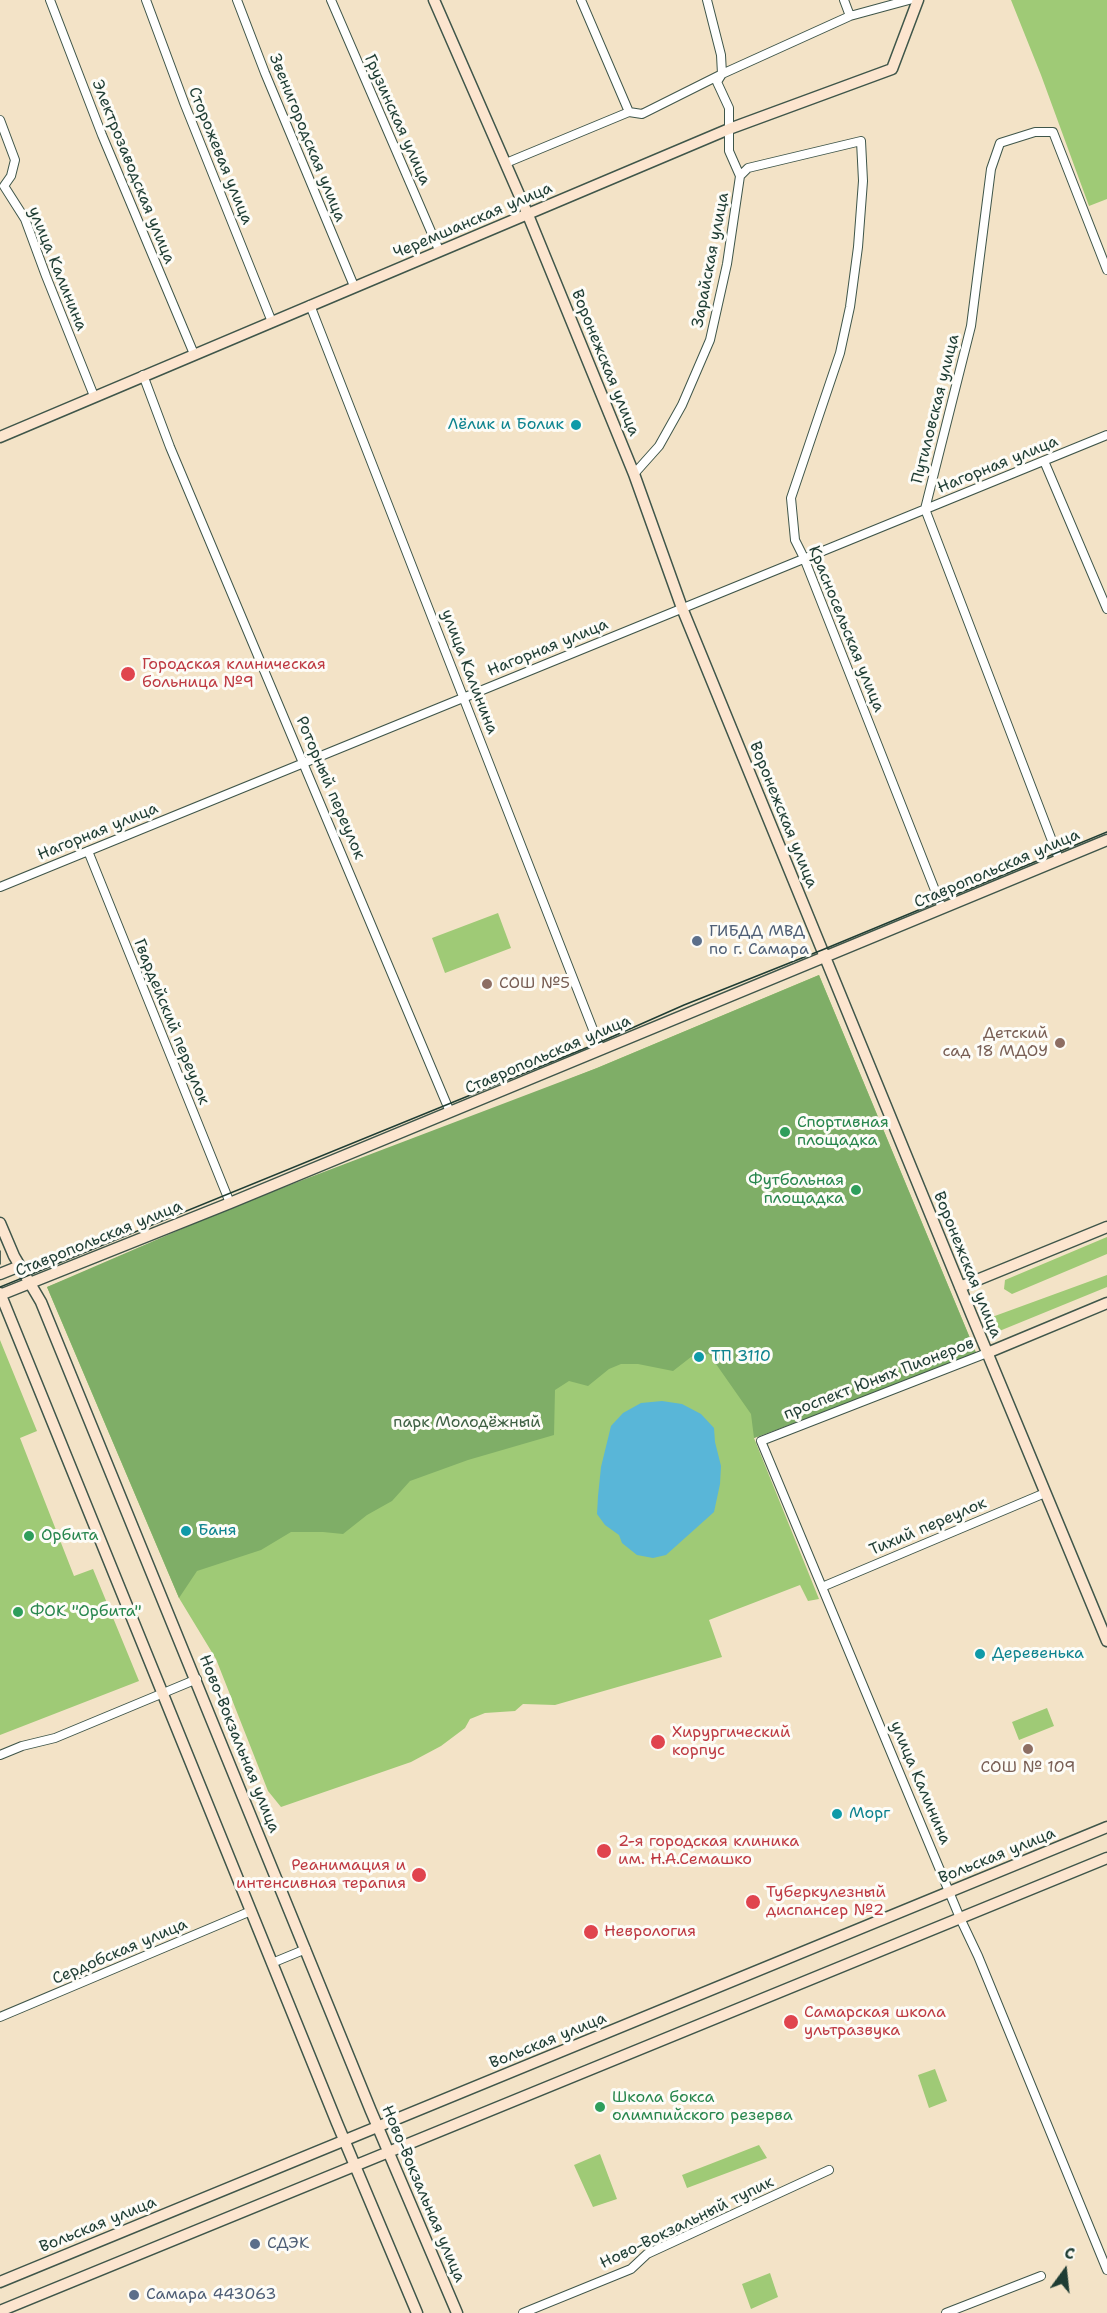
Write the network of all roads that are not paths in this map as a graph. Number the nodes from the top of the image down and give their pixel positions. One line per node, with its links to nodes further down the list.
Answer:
1 (50, 0): 24 (street, Электрозаводская улица)
2 (146, 0): 23 (street, Сторожевая улица)
3 (237, 0): 21 (street, Звенигородская улица)
4 (331, 0): 19 (street, Грузинская улица)
5 (434, 0): 16 (main road, Воронежская улица)
6 (581, 0): 13 (street)
7 (707, 0): 12 (street)
8 (844, 0): 11 (street)
9 (909, 0): 11 (street)
10 (918, 0): 15 (main road, Черемшанская улица)
11 (850, 16): 12 (street)
12 (722, 74): 13 (street); 15 (street, Зарайская улица)
13 (629, 112): 16 (street)
14 (0, 120): 26 (street, улица Калинина)
15 (729, 129): 17 (street, Зарайская улица); 18 (main road, Черемшанская улица)
16 (506, 163): 18 (main road, Воронежская улица)
17 (740, 176): 30 (street, Зарайская улица); 32 (street, Красносельская улица)
18 (528, 215): 19 (main road, Черемшанская улица); 30 (main road, Воронежская улица)
19 (439, 250): 21 (main road, Черемшанская улица)
20 (1107, 270): 31 (street, Путиловская улица)
21 (354, 286): 22 (main road, Черемшанская улица)
22 (310, 305): 23 (main road, Черемшанская улица); 35 (street, улица Калинина)
23 (272, 322): 24 (main road, Черемшанская улица)
24 (194, 354): 25 (main road, Черемшанская улица)
25 (143, 375): 26 (main road, Черемшанская улица); 36 (street, Роторный переулок)
26 (94, 396): 28 (main road, Черемшанская улица)
27 (1107, 435): 29 (street, Нагорная улица)
28 (0, 437)
29 (1044, 461): 31 (street, Нагорная улица); 34 (street)
30 (634, 474): 33 (main road, Воронежская улица)
31 (925, 509): 32 (street, Нагорная улица); 39 (street, Путиловская улица)
32 (804, 558): 33 (street, Нагорная улица); 41 (street, Красносельская улица)
33 (682, 608): 35 (street, Нагорная улица); 42 (main road, Воронежская улица)
34 (1107, 609)
35 (465, 697): 36 (street, Нагорная улица); 43 (street, улица Калинина)
36 (304, 763): 38 (street, Нагорная улица); 44 (street, Роторный переулок)
37 (1107, 840): 39 (main road, Ставропольская улица)
38 (88, 851): 40 (street, Нагорная улица); 45 (street, Гвардейский переулок)
39 (1059, 859): 41 (main road, Ставропольская улица)
40 (0, 887)
41 (942, 908): 42 (main road, Ставропольская улица)
42 (825, 958): 43 (main road, Ставропольская улица); 51 (main road, Воронежская улица)
43 (601, 1050): 44 (main road, Ставропольская улица)
44 (450, 1112): 45 (main road, Ставропольская улица)
45 (230, 1203): 50 (main road, Ставропольская улица)
46 (0, 1223): 48 (main road, Ново-Вокзальная улица)
47 (1107, 1227): 51 (main road)
48 (20, 1266): 49 (main road, Ставропольская улица); 50 (main road, Ново-Вокзальная улица)
49 (0, 1274)
50 (31, 1283): 52 (main road, Ставропольская улица); 59 (main road, Ново-Вокзальная улица)
51 (960, 1287): 54 (main road, Воронежская улица)
52 (0, 1294): 60 (main road)
53 (1107, 1303): 54 (main road, проспект Юных Пионеров)
54 (987, 1353): 55 (street, проспект Юных Пионеров); 56 (main road, Воронежская улица)
55 (761, 1441): 57 (street, улица Калинина)
56 (1045, 1492): 57 (street, Тихий переулок); 58 (main road, Воронежская улица)
57 (822, 1587): 64 (street, улица Калинина)
58 (1107, 1641)
59 (197, 1679): 60 (street); 67 (main road, Ново-Вокзальная улица)
60 (163, 1694): 61 (street); 65 (main road)
61 (0, 1755)
62 (1107, 1827): 64 (main road, Вольская улица)
63 (1107, 1858): 66 (main road)
64 (950, 1891): 66 (street, улица Калинина); 70 (main road, Вольская улица)
65 (251, 1911): 68 (main road); 69 (street, Сердобская улица)
66 (960, 1918): 72 (main road); 75 (street, улица Калинина)
67 (306, 1949): 68 (street); 70 (main road, Ново-Вокзальная улица)
68 (272, 1963): 71 (main road)
69 (0, 2017)
70 (378, 2126): 71 (main road, Вольская улица); 72 (main road, Ново-Вокзальная улица)
71 (345, 2140): 73 (main road); 77 (main road, Вольская улица)
72 (389, 2151): 73 (main road); 80 (main road, Ново-Вокзальная улица)
73 (356, 2165): 78 (main road); 79 (main road)
74 (829, 2170): 81 (street, Ново-Вокзальный тупик)
75 (1107, 2270)
76 (1041, 2276): 82 (street)
77 (0, 2282)
78 (0, 2310)
79 (417, 2313)
80 (457, 2313)
81 (523, 2313)
82 (946, 2313)

